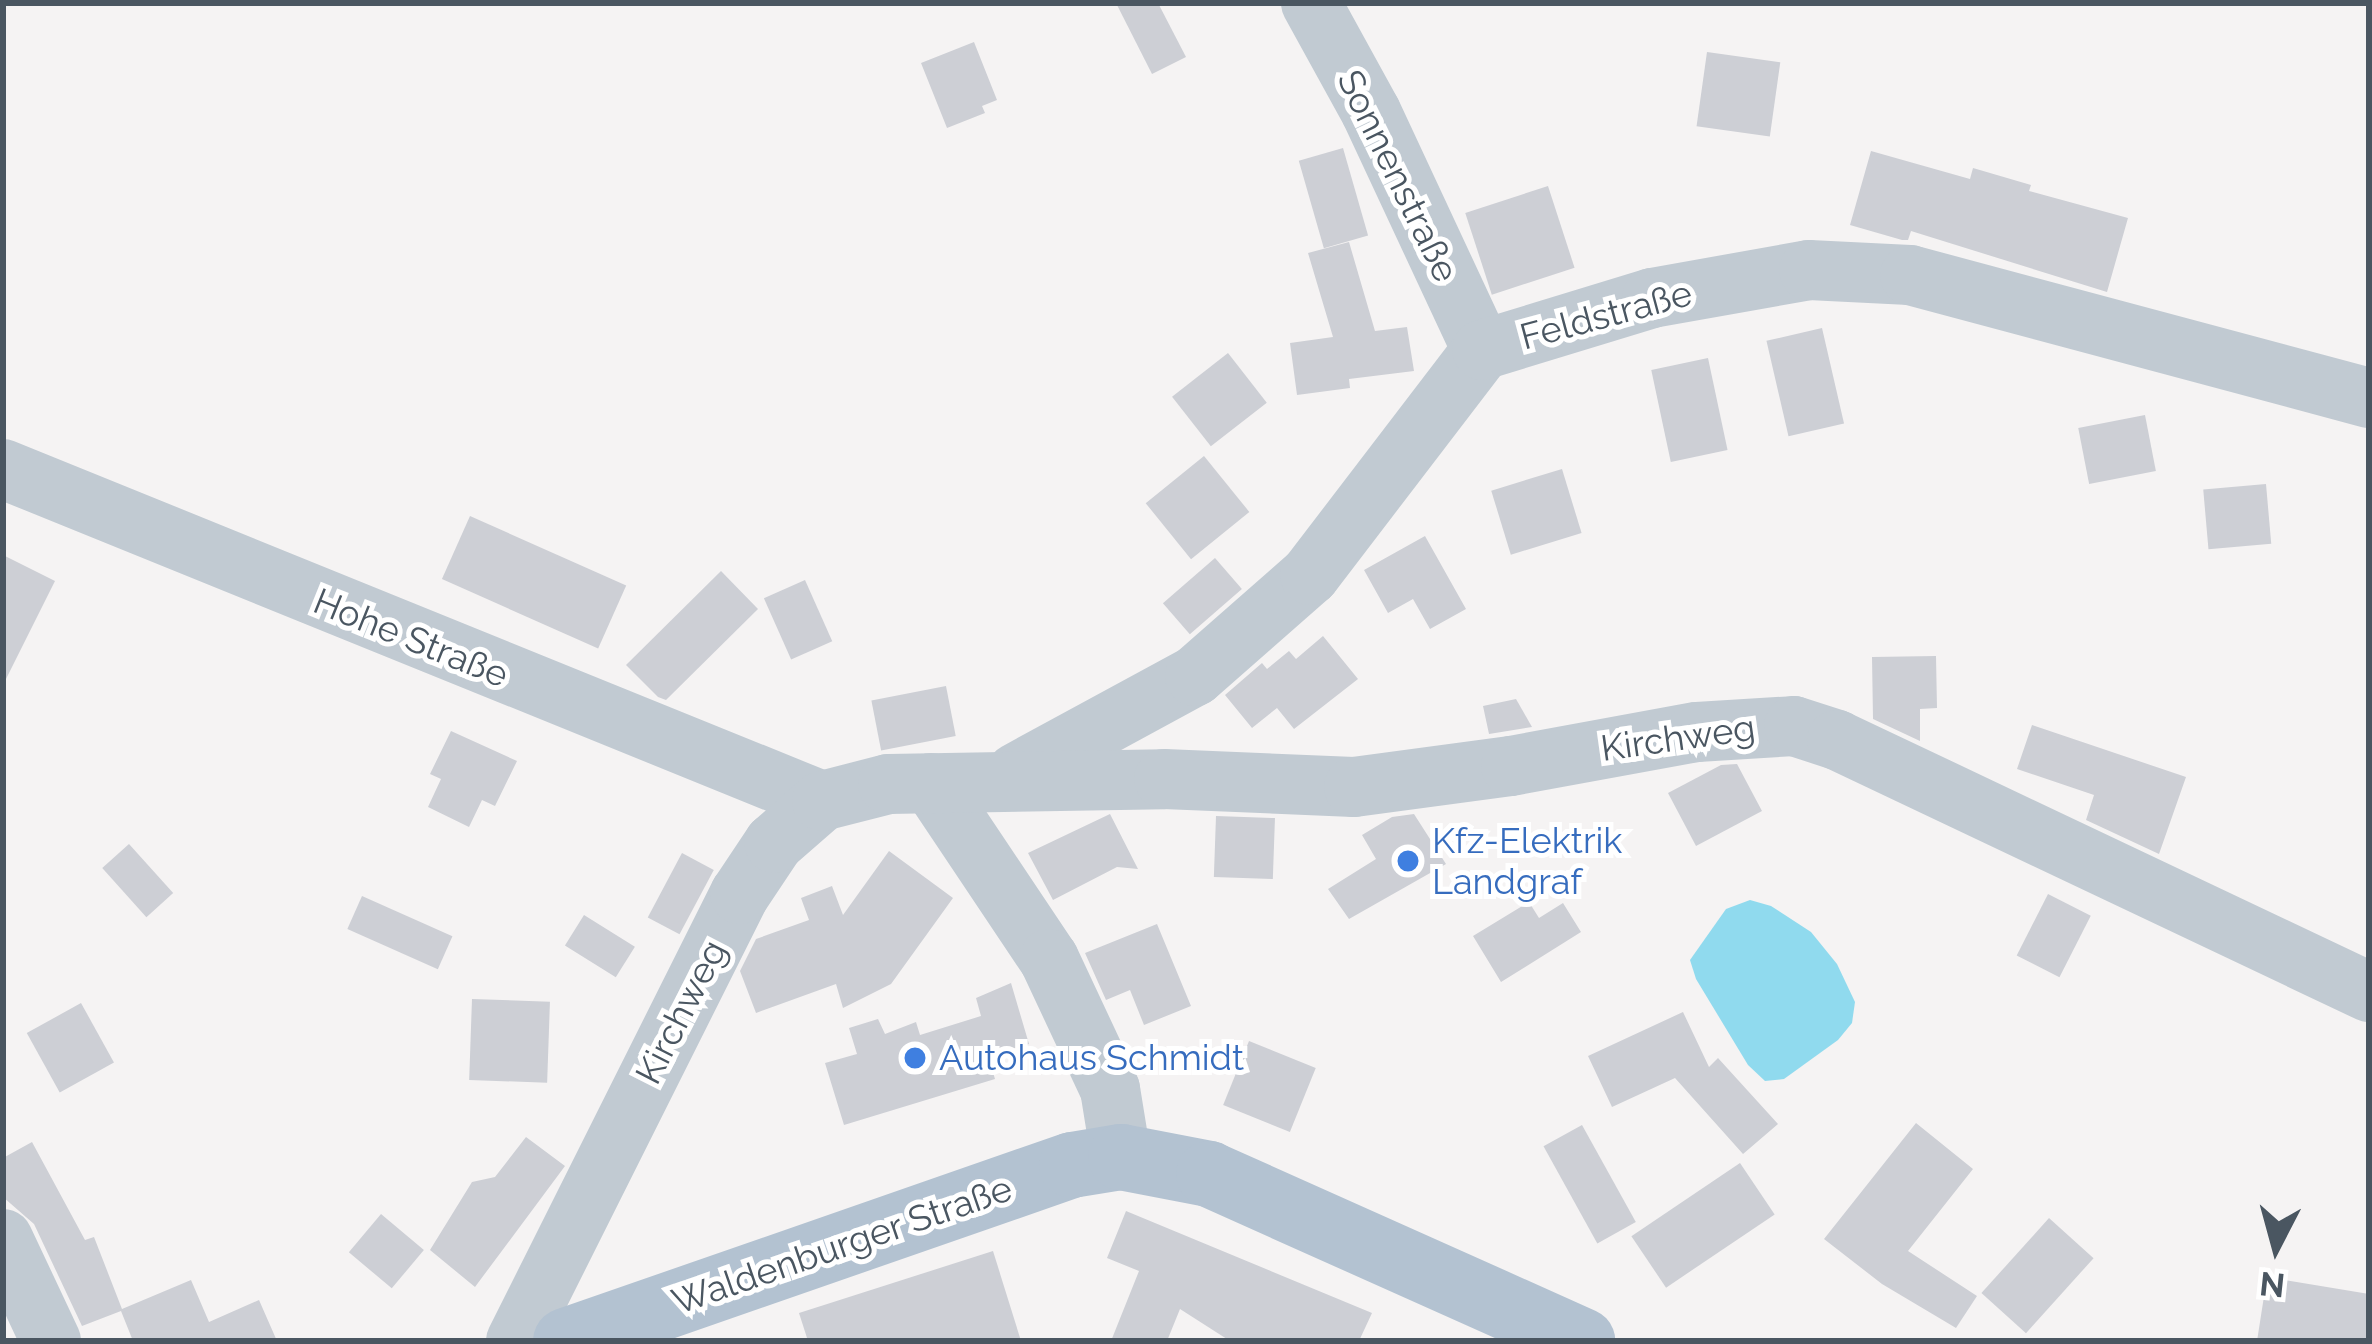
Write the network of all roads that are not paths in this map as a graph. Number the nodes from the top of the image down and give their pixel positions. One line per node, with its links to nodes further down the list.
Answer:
1 (1311, 3): 2 (street, Sonnenstraße)
2 (1482, 350): 3 (street, Feldstraße); 5 (street, Feldstraße)
3 (2369, 398)
4 (3, 469): 7 (street, Hohe Straße)
5 (1002, 780): 6 (street, Kirchweg); 8 (street, Kirchweg)
6 (932, 783): 7 (street, Kirchweg); 9 (street)
7 (822, 801): 12 (street, Kirchweg)
8 (2369, 992)
9 (1120, 1157): 13 (main road, Waldenburger Straße); 14 (main road, Waldenburger Straße)
10 (3, 1240): 11 (street)
11 (51, 1341)
12 (517, 1341)
13 (566, 1341)
14 (1582, 1341)

